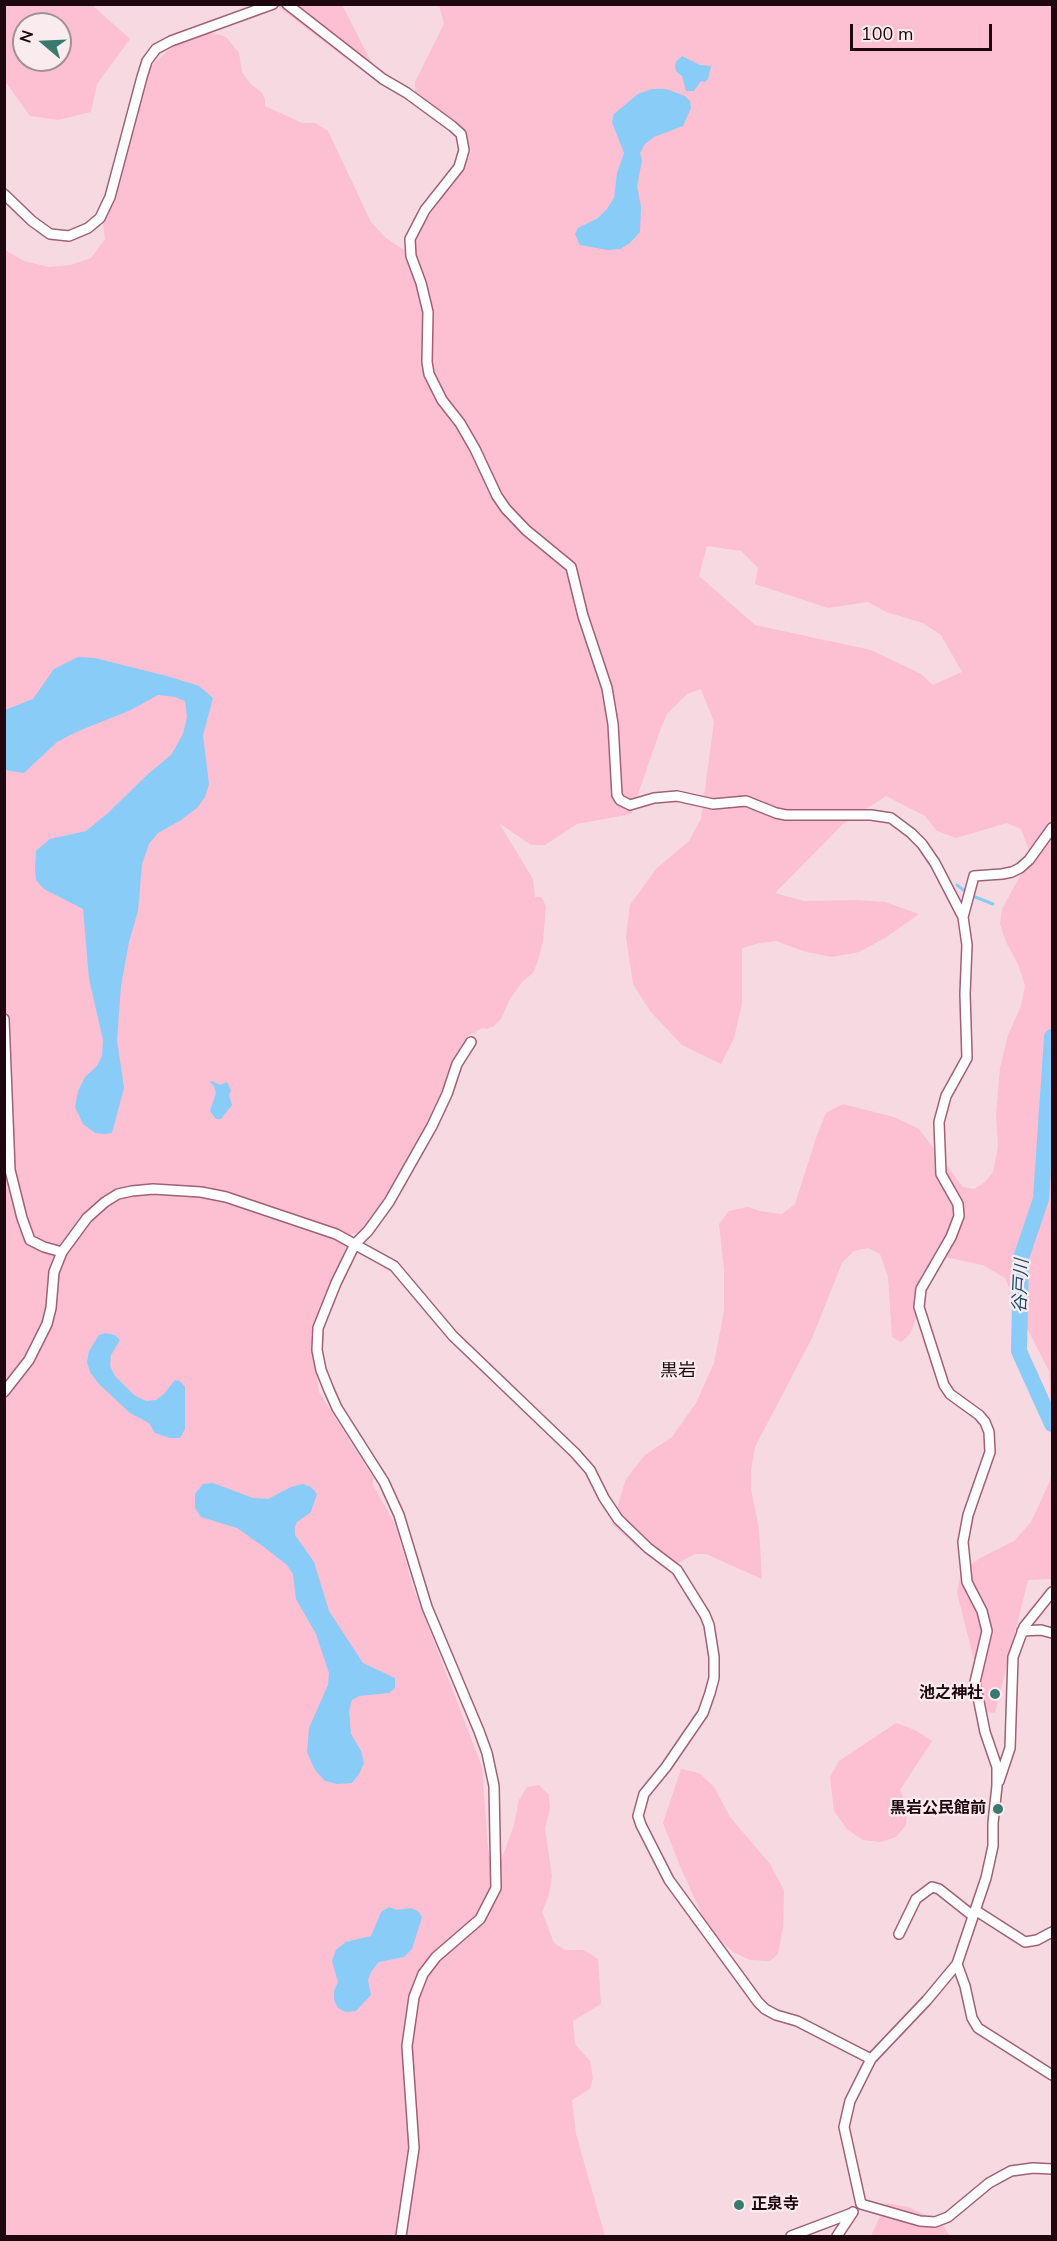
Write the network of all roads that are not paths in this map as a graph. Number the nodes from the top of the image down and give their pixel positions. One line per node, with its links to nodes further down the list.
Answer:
1 (273, 4): 3 (street)
2 (287, 4): 5 (street)
3 (4, 194)
4 (1053, 828): 5 (street)
5 (965, 914): 14 (street)
6 (4, 1019): 9 (street)
7 (471, 1042): 8 (street)
8 (355, 1244): 9 (street); 19 (street); 24 (street)
9 (62, 1252): 10 (street)
10 (4, 1392)
11 (1053, 1592): 12 (street)
12 (1022, 1631): 13 (street); 14 (street)
13 (1053, 1633)
14 (997, 1786): 15 (street)
15 (974, 1913): 16 (street); 17 (street); 18 (street)
16 (1053, 1932)
17 (899, 1934)
18 (957, 1964): 19 (street); 20 (street)
19 (871, 2059): 22 (street)
20 (1053, 2075)
21 (1053, 2169): 22 (street)
22 (861, 2204): 23 (street)
23 (852, 2213): 25 (street); 26 (street)
24 (401, 2236)
25 (791, 2236)
26 (837, 2236)

